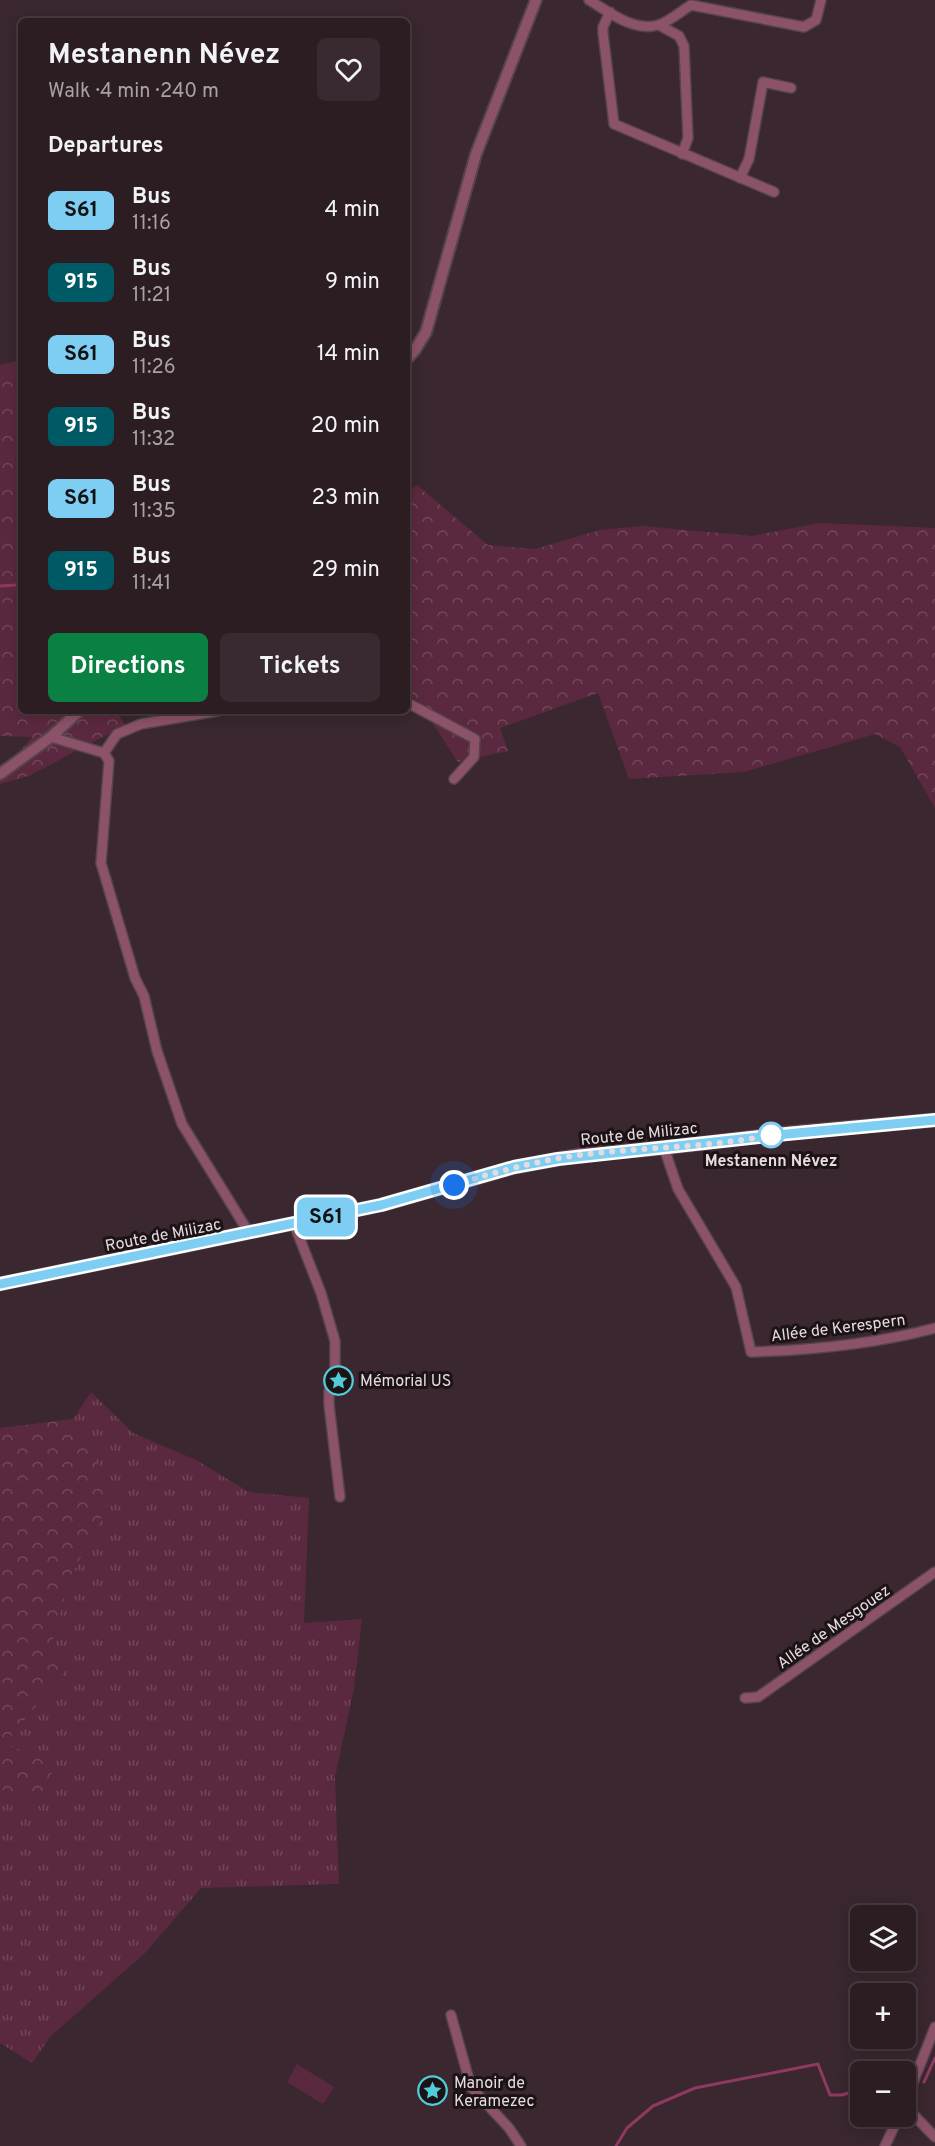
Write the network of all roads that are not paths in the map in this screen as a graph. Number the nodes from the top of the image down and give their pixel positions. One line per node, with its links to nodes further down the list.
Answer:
1 (536, 0): 11 (street)
2 (589, 0): 5 (street)
3 (821, 0): 4 (street)
4 (692, 3): 6 (street)
5 (610, 12): 6 (street); 8 (street)
6 (658, 25): 8 (street)
7 (791, 88): 9 (street)
8 (681, 154): 9 (street)
9 (740, 178): 10 (street)
10 (774, 192)
11 (410, 356)
12 (410, 704): 18 (street)
13 (76, 714): 15 (street)
14 (200, 714): 16 (street)
15 (51, 737): 16 (street); 17 (street)
16 (104, 753): 22 (street)
17 (0, 774)
18 (454, 779)
19 (935, 1120): 20 (main road, Route de Milizac)
20 (664, 1148): 21 (main road, Route de Milizac); 24 (street, Allée de Kerespern)
21 (294, 1224): 22 (main road, Route de Milizac); 25 (street)
22 (249, 1233): 23 (main road, Route de Milizac)
23 (0, 1284)
24 (935, 1328)
25 (340, 1497)
26 (935, 1572): 27 (street, Allée de Mesgouez)
27 (745, 1698)
28 (451, 2015): 34 (street)
29 (935, 2027): 30 (street)
30 (916, 2075)
31 (916, 2117): 33 (street)
32 (894, 2127): 35 (street)
33 (935, 2137)
34 (520, 2146)
35 (885, 2146)

